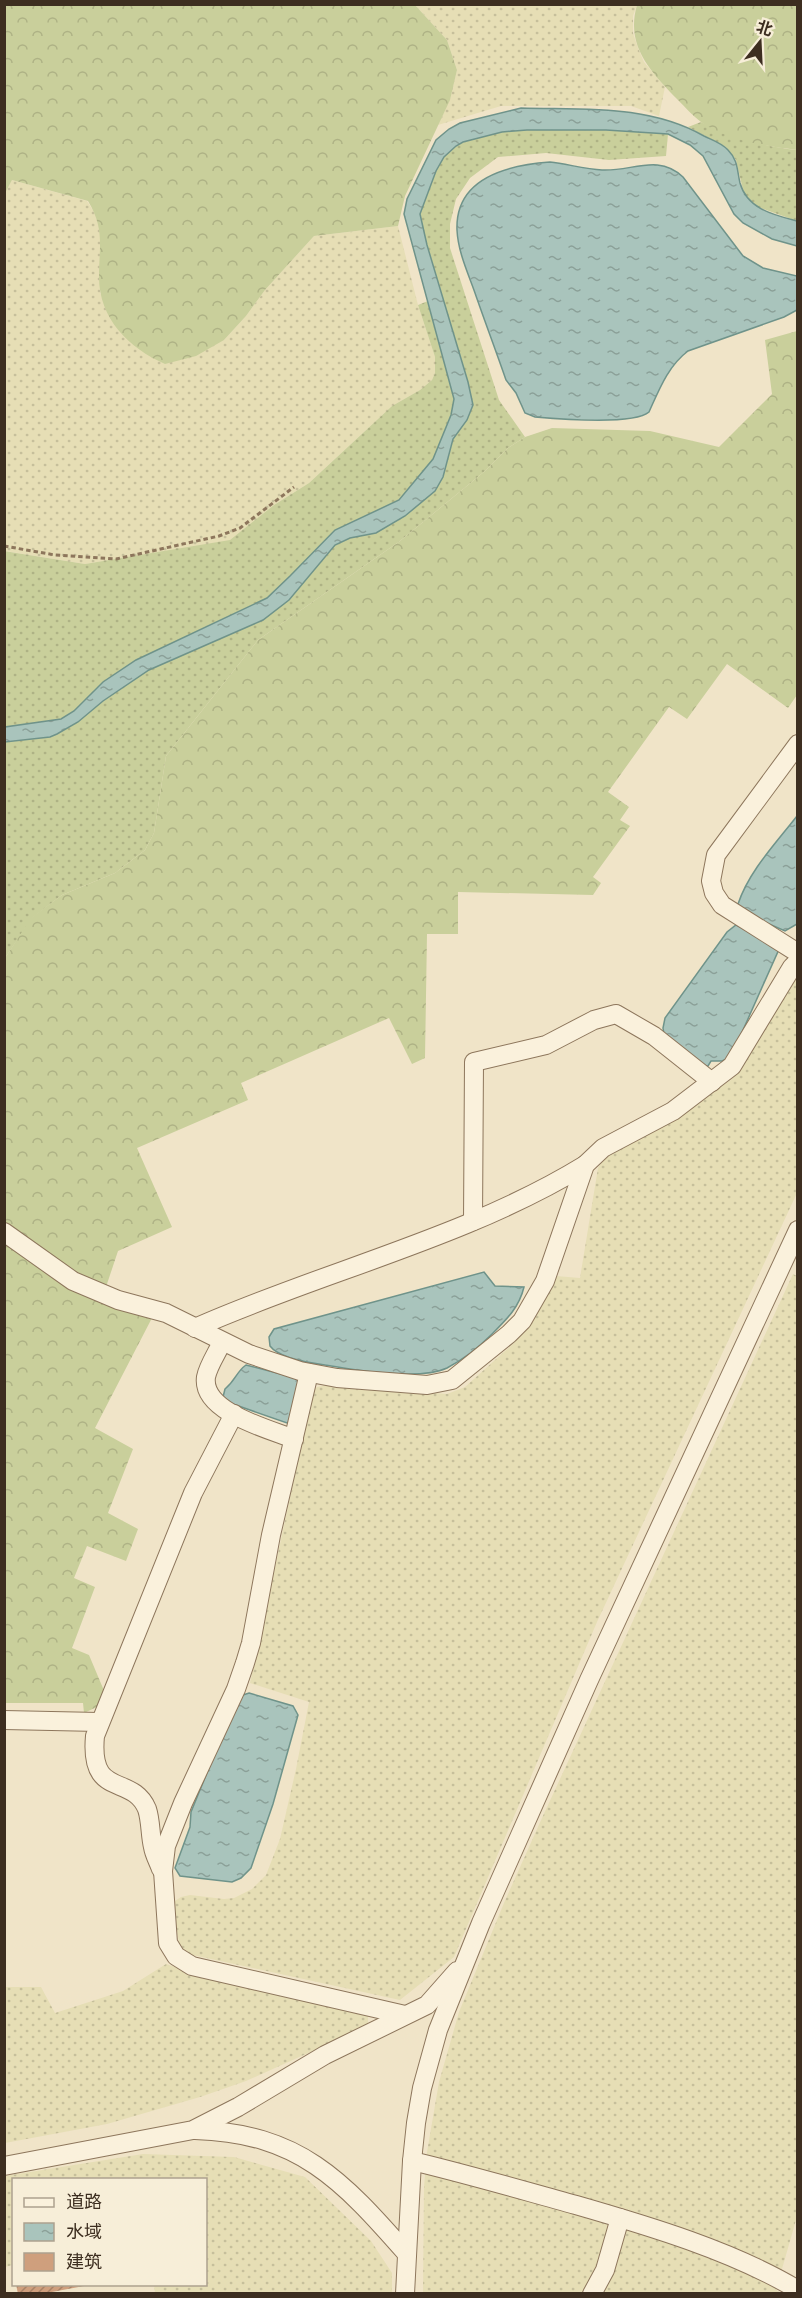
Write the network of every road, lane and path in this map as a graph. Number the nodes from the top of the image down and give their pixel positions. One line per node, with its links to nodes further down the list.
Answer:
1 (294, 487): 2 (path)
2 (4, 546)
3 (798, 744): 4 (street)
4 (797, 953): 5 (street)
5 (712, 1082): 6 (street); 7 (street)
6 (585, 1165): 7 (street); 13 (street)
7 (473, 1221): 11 (street)
8 (798, 1230): 10 (street)
9 (4, 1232): 11 (street)
10 (791, 1262): 19 (street)
11 (195, 1328): 12 (street)
12 (222, 1342): 13 (street); 14 (street)
13 (309, 1373): 15 (street)
14 (234, 1414): 15 (street); 17 (street)
15 (294, 1439): 18 (street)
16 (4, 1720): 17 (street)
17 (99, 1722): 18 (street)
18 (163, 1871): 20 (street)
19 (465, 1962): 20 (street); 22 (street)
20 (405, 2015): 21 (street)
21 (193, 2130): 23 (street); 25 (street)
22 (412, 2161): 24 (street); 25 (street)
23 (4, 2166)
24 (620, 2218): 26 (street); 28 (street)
25 (407, 2254): 27 (street)
26 (798, 2290)
27 (405, 2294)
28 (592, 2294)

